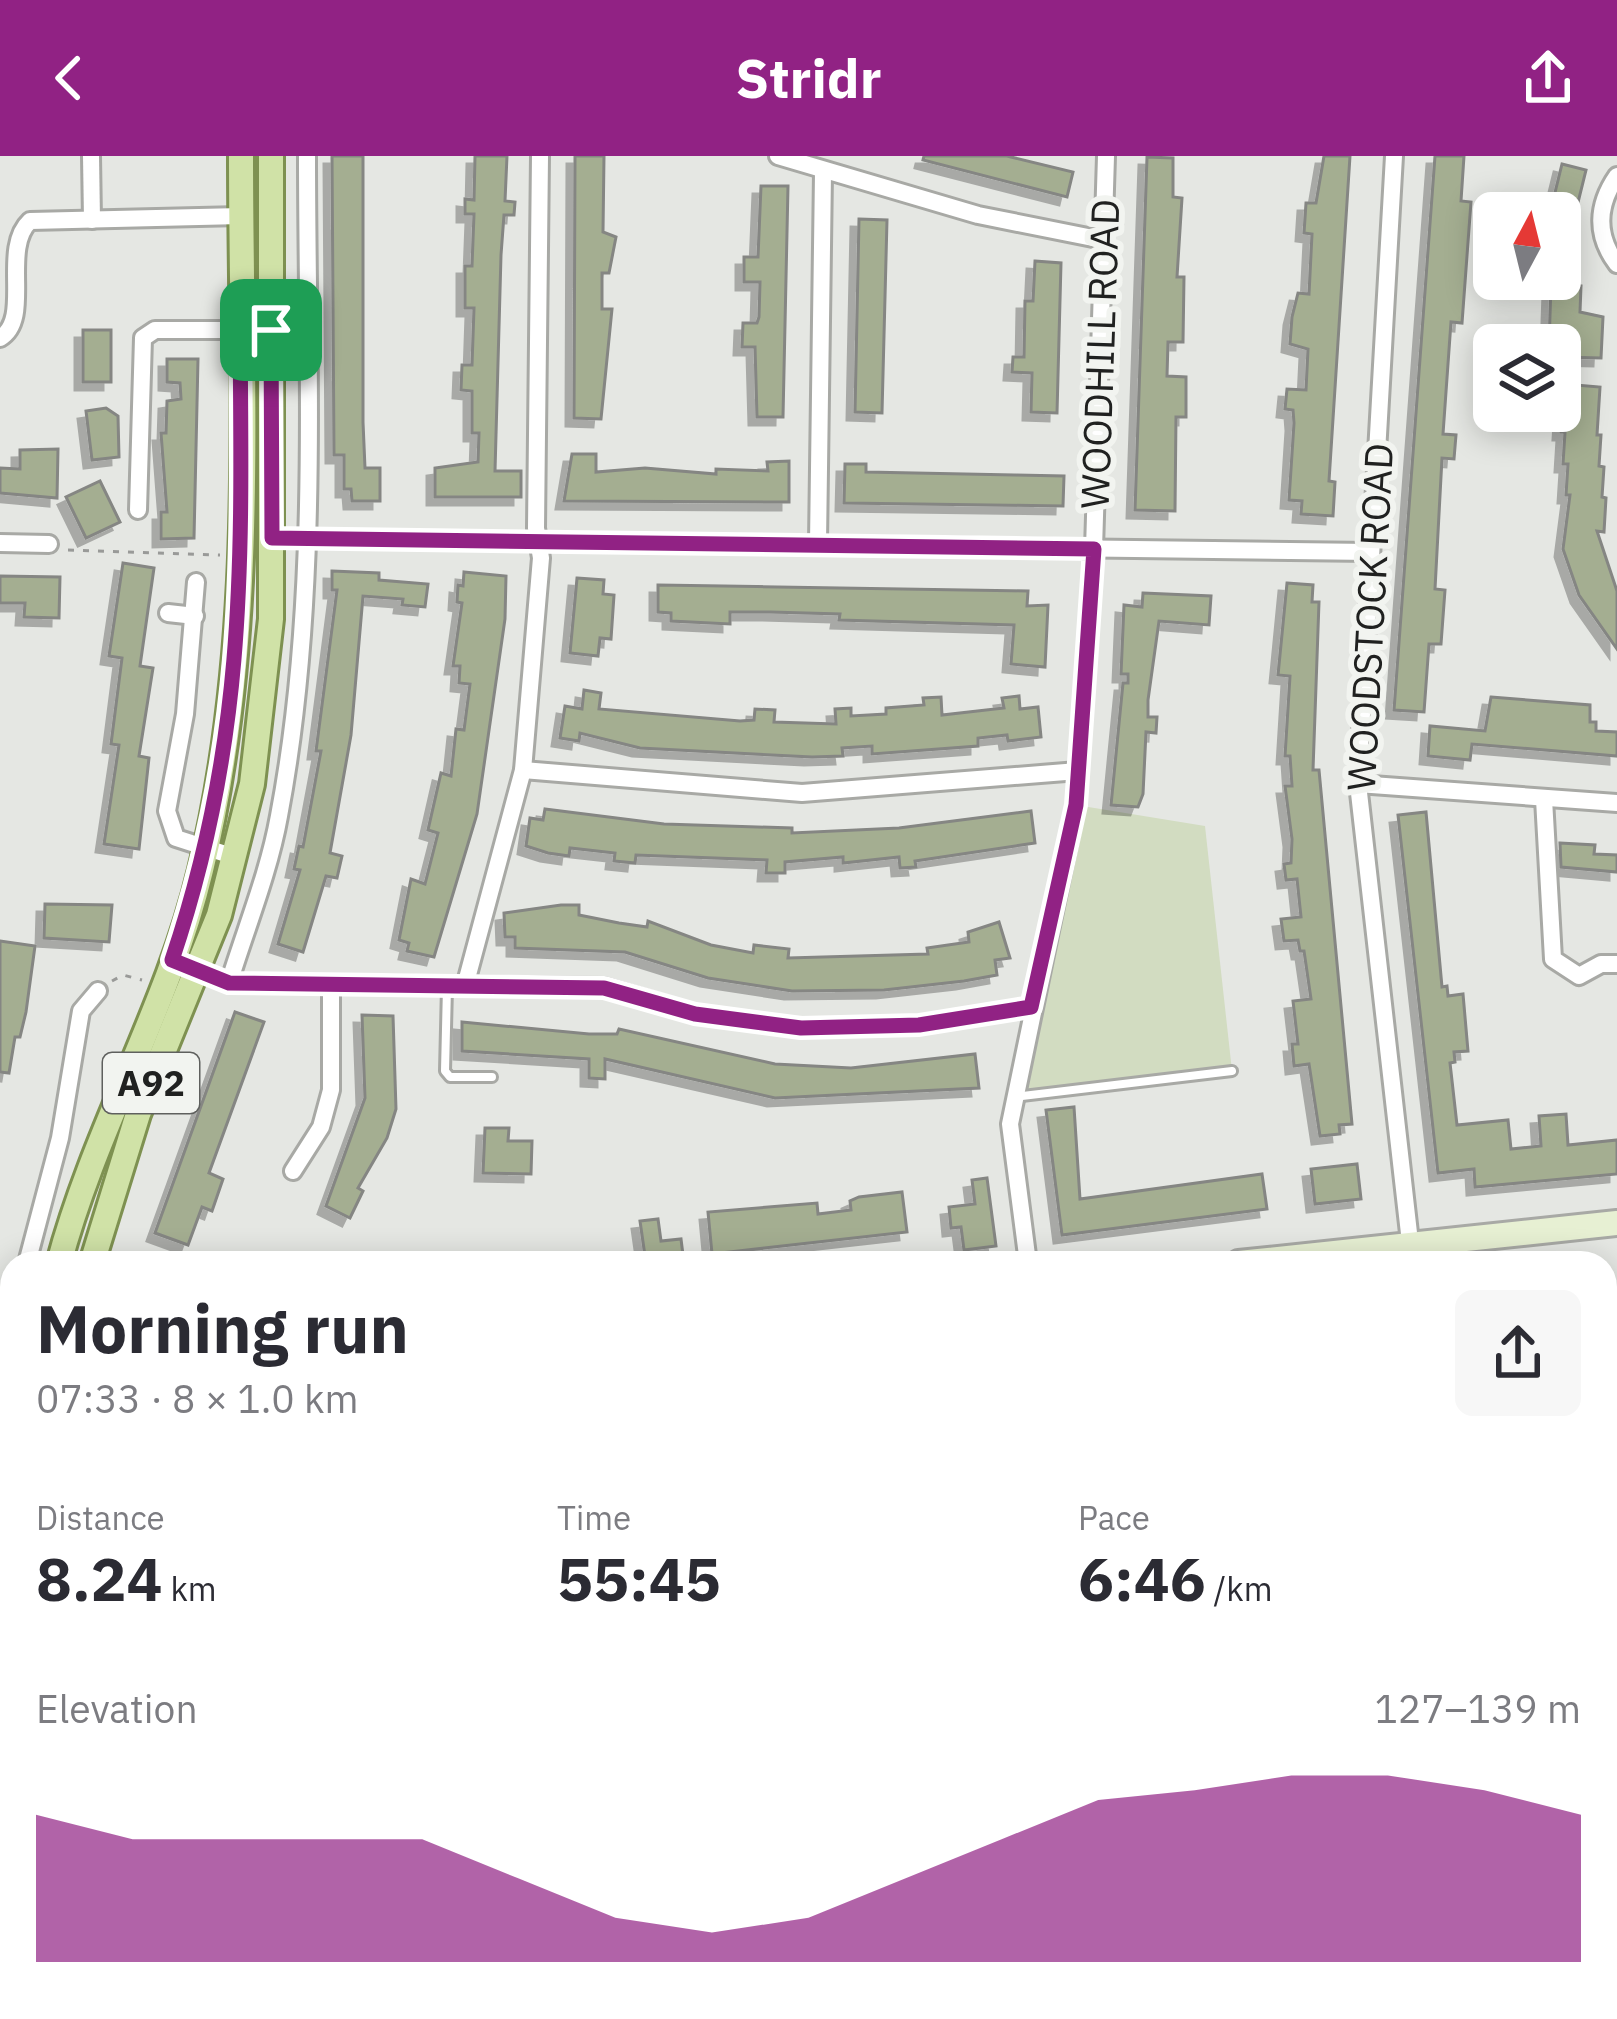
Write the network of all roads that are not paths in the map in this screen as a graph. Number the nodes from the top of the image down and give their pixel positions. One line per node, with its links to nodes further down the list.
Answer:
1 (91, 156): 12 (street)
2 (241, 156): 11 (main road, A92)
3 (272, 156): 16 (main road, A92)
4 (307, 156): 20 (street)
5 (540, 156): 21 (street)
6 (778, 156): 9 (street)
7 (1106, 156): 13 (street, WOODHILL ROAD)
8 (1394, 156): 26 (street, WOODSTOCK ROAD)
9 (823, 173): 13 (street); 23 (street)
10 (1617, 176): 14 (street)
11 (241, 216): 12 (street); 15 (main road, A92)
12 (92, 220): 17 (street)
13 (1103, 240): 25 (street, WOODHILL ROAD)
14 (1617, 264)
15 (240, 330): 16 (street); 18 (street); 35 (main road, A92)
16 (271, 330): 19 (main road, A92)
17 (0, 338)
18 (138, 511)
19 (272, 538): 20 (street); 36 (main road, A92)
20 (307, 539): 21 (street); 40 (street)
21 (537, 539): 23 (street); 30 (street)
22 (0, 543): 24 (street)
23 (818, 543): 25 (street)
24 (49, 544)
25 (1094, 549): 26 (street); 31 (street, WOODHILL ROAD)
26 (1371, 552): 32 (street, WOODSTOCK ROAD)
27 (196, 582): 29 (street)
28 (168, 614): 29 (street)
29 (194, 616): 35 (street)
30 (523, 770): 31 (street); 42 (street)
31 (1078, 771): 44 (street, WOODHILL ROAD)
32 (1358, 784): 33 (street); 50 (street, WOODSTOCK ROAD)
33 (1544, 799): 34 (street); 38 (street)
34 (1617, 803)
35 (206, 849): 36 (street); 37 (main road, A92)
36 (235, 856): 39 (main road, A92)
37 (172, 960): 39 (street); 52 (main road, A92)
38 (1617, 964)
39 (198, 972): 40 (street); 53 (main road, A92)
40 (229, 983): 41 (street)
41 (331, 985): 42 (street); 48 (street)
42 (456, 986): 44 (street); 46 (lane)
43 (98, 991): 51 (street)
44 (1031, 1007): 47 (street, WOODHILL ROAD)
45 (1232, 1071): 47 (lane)
46 (492, 1077)
47 (1013, 1097): 54 (street, WOODHILL ROAD)
48 (293, 1171)
49 (1617, 1223): 50 (street)
50 (1410, 1242): 55 (street)
51 (30, 1251)
52 (63, 1251)
53 (96, 1251)
54 (1026, 1251)
55 (1337, 1251)

